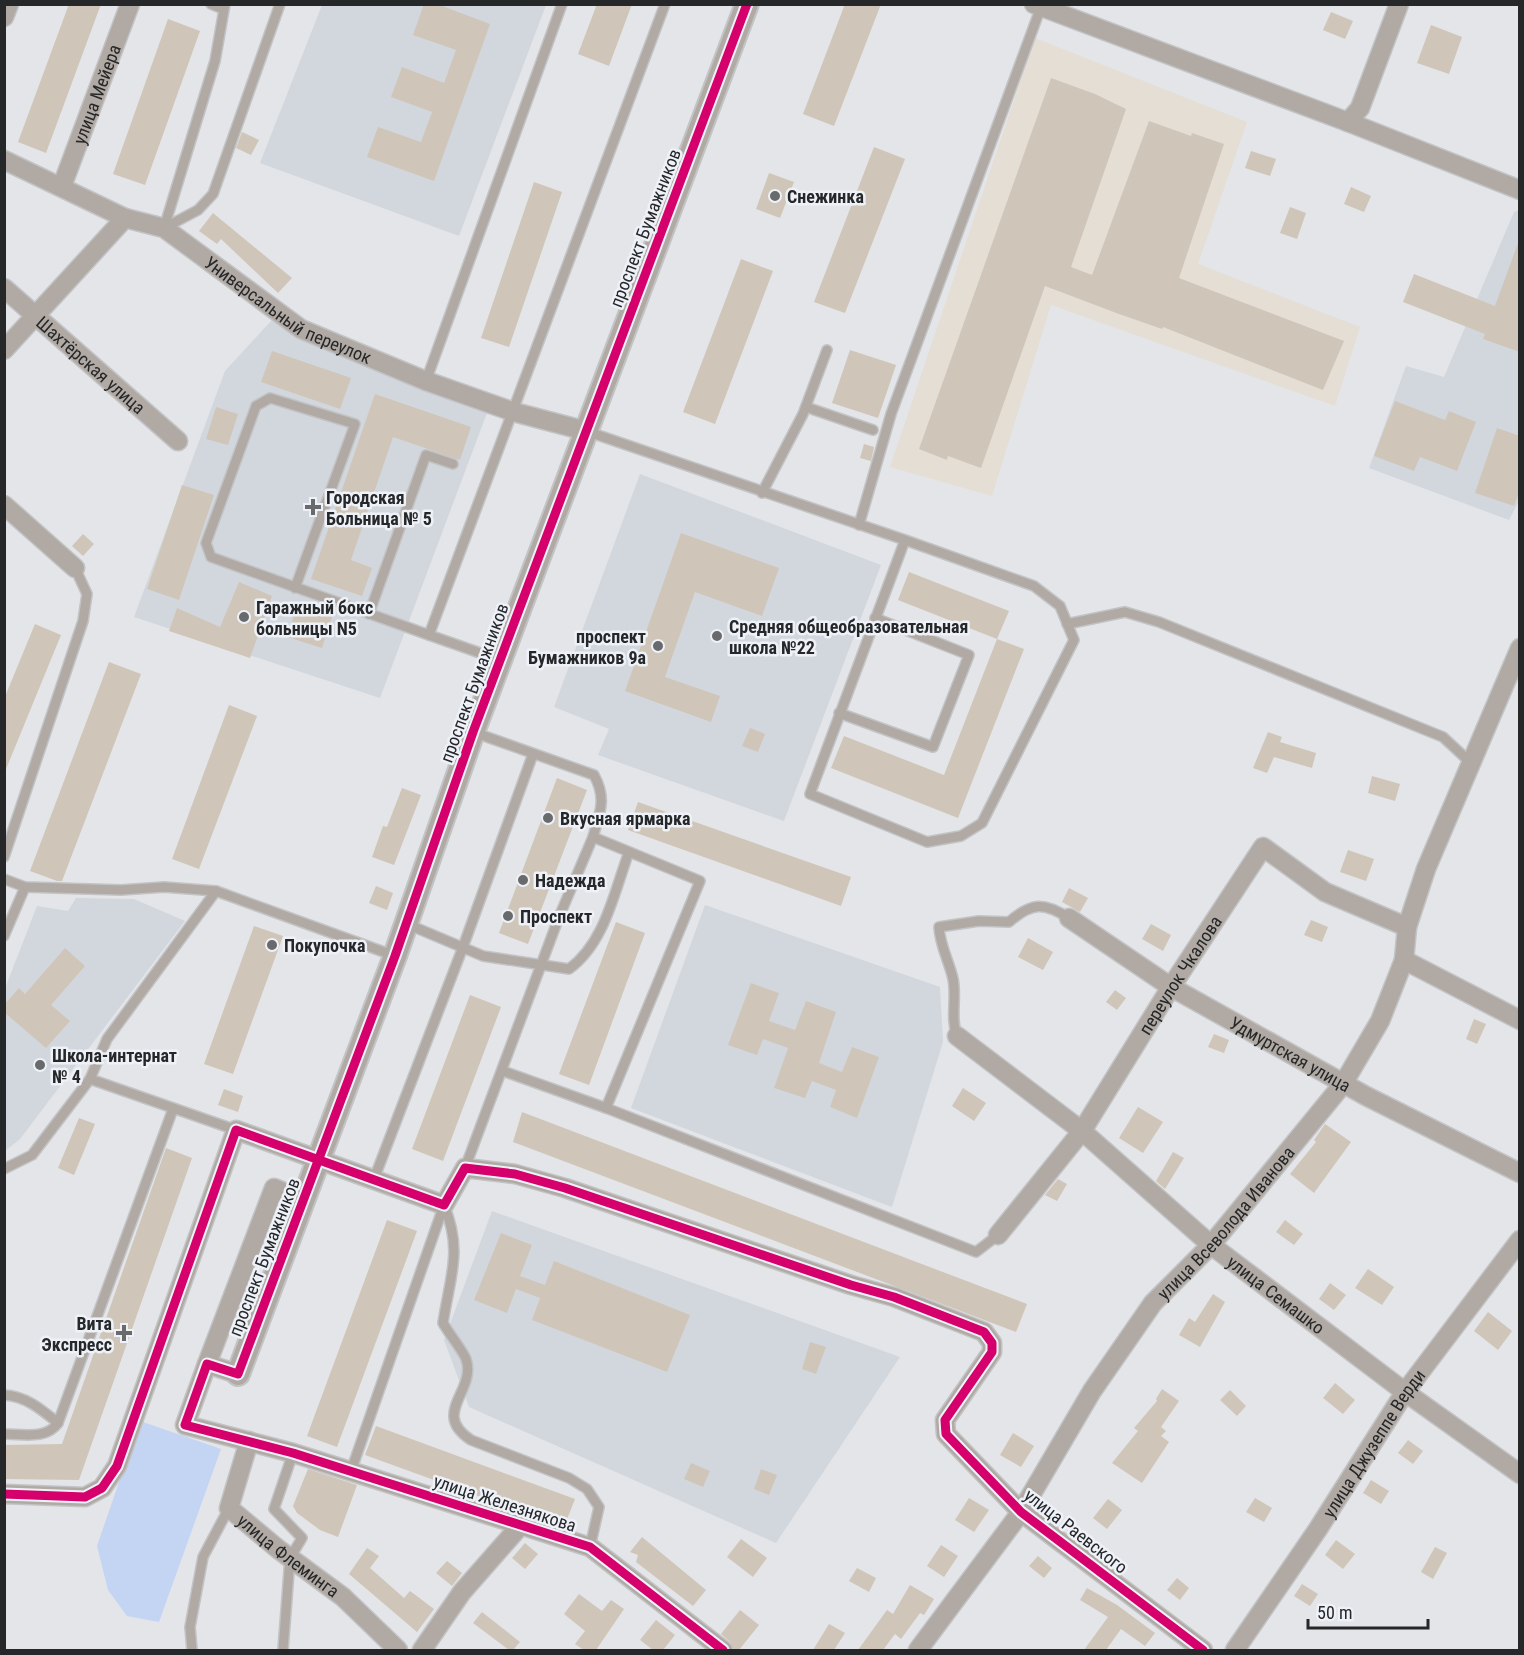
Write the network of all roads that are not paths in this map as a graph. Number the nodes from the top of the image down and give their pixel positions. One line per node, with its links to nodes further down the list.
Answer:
1 (9, 4): 11 (street)
2 (130, 4): 14 (street, улица Мейера)
3 (211, 4): 10 (lane)
4 (280, 4): 17 (lane)
5 (562, 4): 22 (lane)
6 (665, 4): 24 (lane)
7 (747, 4): 26 (street, проспект Бумажников)
8 (1399, 4): 12 (street)
9 (1037, 6): 12 (street); 31 (lane)
10 (224, 7): 17 (lane)
11 (4, 17)
12 (1348, 122): 15 (street)
13 (4, 160): 14 (street, Универсальный переулок)
14 (62, 186): 16 (street, Универсальный переулок)
15 (1520, 190)
16 (125, 218): 17 (street, Универсальный переулок); 19 (street)
17 (164, 228): 22 (street, Универсальный переулок)
18 (4, 288): 19 (street, Шахтёрская улица)
19 (35, 315): 20 (street); 27 (street, Шахтёрская улица)
20 (4, 350)
21 (827, 350): 23 (lane)
22 (426, 381): 24 (street, Универсальный переулок)
23 (806, 407): 25 (lane); 29 (lane)
24 (514, 412): 26 (street, Универсальный переулок); 38 (lane)
25 (873, 430)
26 (586, 431): 29 (lane); 40 (street, проспект Бумажников)
27 (178, 441)
28 (453, 464): 35 (lane)
29 (762, 493): 31 (lane)
30 (4, 505): 33 (street)
31 (859, 525): 32 (lane)
32 (905, 540): 36 (lane); 37 (lane)
33 (75, 568): 47 (lane)
34 (295, 588): 34 (lane); 35 (lane)
35 (369, 614): 38 (lane)
36 (875, 618): 41 (lane); 41 (lane)
37 (1067, 624): 41 (lane); 44 (lane)
38 (429, 635): 40 (lane)
39 (1520, 648): 44 (street, улица Всеволода Иванова)
40 (500, 660): 42 (street, проспект Бумажников)
41 (839, 713)
42 (473, 732): 43 (lane); 52 (street, проспект Бумажников)
43 (533, 754): 45 (lane); 55 (lane)
44 (1471, 763): 53 (street, улица Всеволода Иванова)
45 (593, 837): 46 (lane); 58 (lane)
46 (629, 852): 58 (lane); 65 (lane)
47 (4, 857)
48 (4, 879): 49 (lane)
49 (25, 887): 50 (lane); 54 (lane)
50 (216, 891): 56 (lane); 63 (lane)
51 (1069, 918): 59 (street, Удмуртская улица); 61 (lane)
52 (405, 923): 55 (lane); 56 (street, проспект Бумажников)
53 (1407, 927): 57 (street, улица Всеволода Иванова); 59 (street, переулок Чкалова)
54 (4, 936)
55 (463, 947): 58 (lane); 73 (lane)
56 (395, 956): 69 (street, проспект Бумажников)
57 (1404, 960): 60 (street); 64 (street, улица Всеволода Иванова)
58 (541, 966): 62 (lane)
59 (1171, 987): 64 (street, Удмуртская улица); 68 (street, переулок Чкалова)
60 (1520, 1020)
61 (957, 1036): 68 (street, улица Семашко)
62 (503, 1071): 65 (lane); 70 (lane)
63 (90, 1079): 66 (lane); 71 (lane)
64 (1343, 1084): 72 (street, Удмуртская улица); 78 (street, улица Всеволода Иванова)
65 (606, 1108): 76 (lane)
66 (173, 1109): 67 (lane); 83 (lane)
67 (236, 1130): 69 (street); 89 (street)
68 (1082, 1131): 76 (street, переулок Чкалова); 78 (street, улица Семашко)
69 (319, 1158): 73 (street); 74 (street, проспект Бумажников)
70 (465, 1168): 75 (street); 91 (street, улица Раевского)
71 (4, 1169)
72 (1520, 1173)
73 (374, 1179): 75 (street)
74 (303, 1200): 79 (street); 80 (street, проспект Бумажников)
75 (444, 1205): 87 (lane); 93 (lane)
76 (998, 1235)
77 (1520, 1240): 81 (street, улица Джузеппе Верди)
78 (1211, 1245): 81 (street, улица Семашко); 91 (street, улица Всеволода Иванова)
79 (207, 1364): 80 (street); 85 (street, улица Железнякова)
80 (238, 1374)
81 (1405, 1392): 88 (street, улица Семашко); 102 (street, улица Джузеппе Верди)
82 (4, 1395): 83 (lane)
83 (58, 1424): 84 (lane)
84 (4, 1434)
85 (249, 1441): 86 (street, улица Железнякова); 90 (street, улица Флеминга)
86 (293, 1453): 87 (street, улица Железнякова); 94 (lane)
87 (351, 1471): 92 (street, улица Железнякова)
88 (1520, 1474)
89 (4, 1494)
90 (229, 1508): 94 (street, улица Флеминга); 95 (lane)
91 (1021, 1512): 100 (street, улица Всеволода Иванова); 101 (street, улица Раевского)
92 (520, 1526): 93 (street, улица Железнякова); 98 (street)
93 (590, 1547): 99 (street, улица Железнякова)
94 (290, 1558): 96 (lane); 97 (street, улица Флеминга)
95 (192, 1650)
96 (283, 1650)
97 (398, 1650)
98 (422, 1650)
99 (723, 1650)
100 (918, 1650)
101 (1203, 1650)
102 (1235, 1650)

